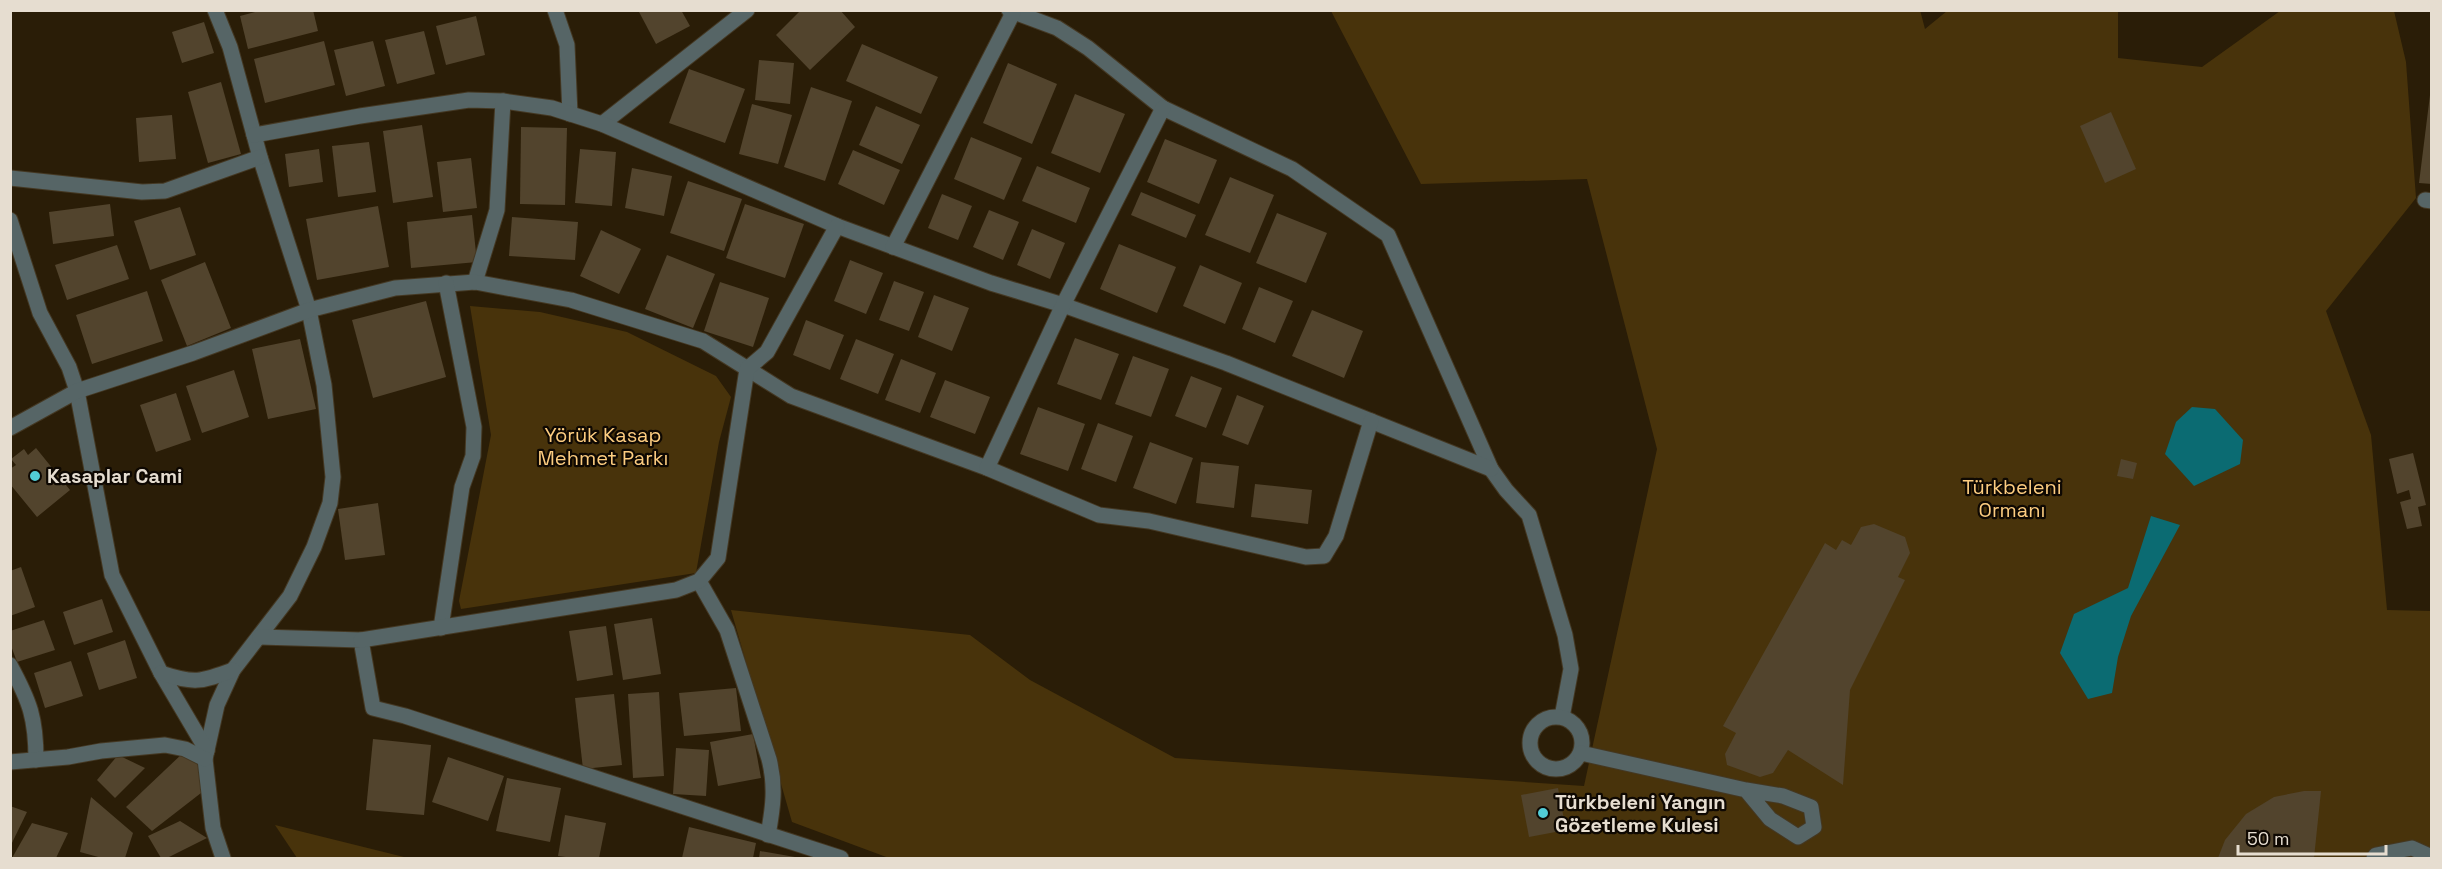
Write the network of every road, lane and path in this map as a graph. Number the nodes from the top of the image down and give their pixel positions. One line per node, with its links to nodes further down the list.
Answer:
1 (215, 10): 9 (street)
2 (555, 10): 7 (street)
3 (747, 10): 8 (street)
4 (1011, 12): 6 (street); 14 (street)
5 (504, 101): 7 (street); 9 (street); 15 (street)
6 (1163, 108): 17 (street); 24 (street)
7 (570, 114): 8 (street)
8 (602, 124): 13 (street)
9 (254, 135): 10 (street)
10 (260, 157): 11 (street); 18 (street)
11 (10, 178)
12 (10, 220): 20 (street)
13 (837, 226): 14 (street); 19 (street)
14 (893, 247): 17 (street)
15 (475, 282): 16 (street); 19 (street)
16 (447, 283): 18 (street); 26 (street)
17 (1063, 305): 21 (street); 23 (street)
18 (309, 310): 20 (street); 27 (street)
19 (747, 369): 23 (street); 25 (street)
20 (77, 391): 22 (street); 31 (street)
21 (1371, 421): 23 (street); 24 (street)
22 (10, 428)
23 (987, 468)
24 (1491, 469): 32 (street)
25 (699, 581): 26 (street); 38 (street)
26 (441, 628): 28 (street)
27 (260, 637): 28 (street); 30 (street)
28 (361, 640): 38 (street)
29 (10, 665): 35 (street)
30 (233, 670): 31 (street); 34 (street)
31 (161, 673): 34 (street)
32 (1562, 717): 33 (street); 33 (street)
33 (1581, 753): 37 (street)
34 (206, 755): 35 (street); 40 (street)
35 (36, 760): 36 (street)
36 (10, 762)
37 (1746, 790)
38 (768, 835): 41 (street)
39 (2432, 857): 42 (street)
40 (223, 858)
41 (841, 858)
42 (2374, 858)

